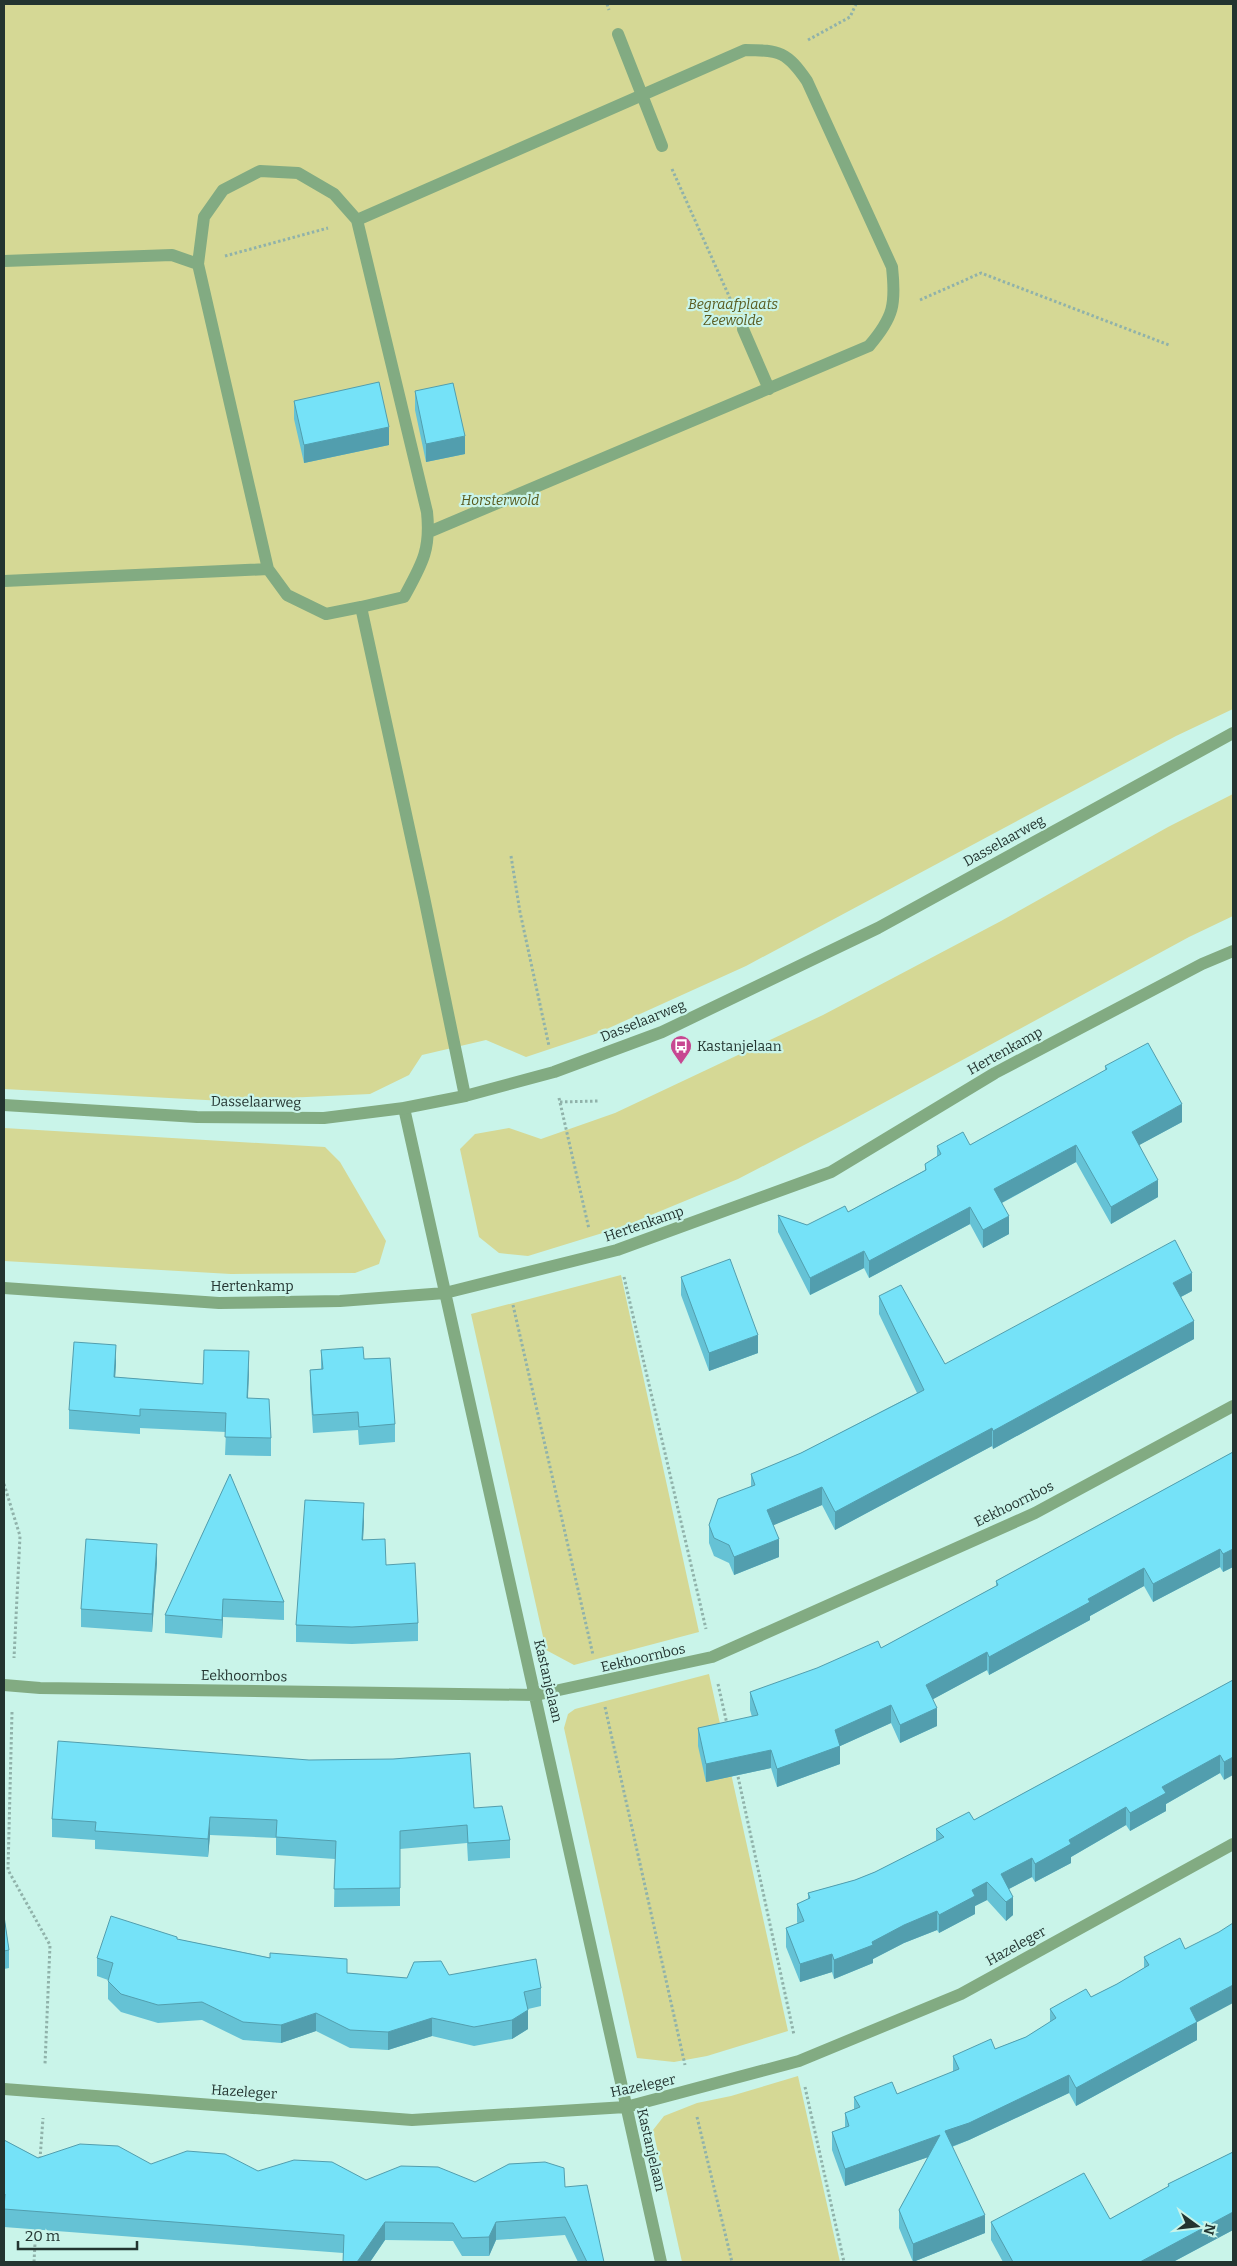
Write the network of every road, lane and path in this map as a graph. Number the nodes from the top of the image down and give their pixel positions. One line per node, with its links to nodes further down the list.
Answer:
1 (856, 4): 3 (path)
2 (618, 34): 4 (street)
3 (784, 54): 4 (street); 9 (street)
4 (642, 95): 5 (street); 6 (street)
5 (662, 146): 10 (path)
6 (357, 220): 8 (path); 8 (street); 13 (street)
7 (4, 261): 8 (street)
8 (198, 264): 14 (street)
9 (892, 313): 11 (path); 12 (street)
10 (744, 329): 12 (street)
11 (1169, 345)
12 (769, 389): 13 (street)
13 (429, 532): 16 (street)
14 (268, 569): 15 (street); 16 (street)
15 (4, 581)
16 (360, 607): 21 (street)
17 (1233, 733): 20 (street, Dasselaarweg)
18 (511, 856): 20 (path)
19 (1233, 951): 26 (street, Hertenkamp)
20 (554, 1072): 21 (street, Dasselaarweg); 23 (path)
21 (465, 1096): 25 (street, Dasselaarweg)
22 (598, 1101): 23 (path)
23 (560, 1102): 26 (path)
24 (4, 1105): 25 (street, Dasselaarweg)
25 (404, 1108): 29 (street, Kastanjelaan)
26 (618, 1250): 27 (street, Hertenkamp); 32 (path)
27 (507, 1279): 29 (street, Hertenkamp); 33 (path)
28 (4, 1288): 29 (street, Hertenkamp)
29 (445, 1293): 35 (street, Kastanjelaan)
30 (1233, 1406): 32 (street, Eekhoornbos)
31 (4, 1484): 34 (path)
32 (712, 1657): 33 (street, Eekhoornbos); 36 (path)
33 (600, 1683): 35 (street, Eekhoornbos); 41 (path)
34 (8, 1685): 35 (street, Eekhoornbos); 42 (path)
35 (536, 1695): 43 (street, Kastanjelaan)
36 (729, 1734)
37 (735, 1763): 39 (path)
38 (1233, 1844): 39 (street, Hazeleger)
39 (799, 2061): 41 (street, Hazeleger); 49 (path)
40 (4, 2089): 42 (street, Hazeleger)
41 (691, 2091): 43 (street, Hazeleger); 48 (path)
42 (44, 2092): 43 (street, Hazeleger); 44 (path)
43 (626, 2108): 47 (street, Kastanjelaan)
44 (40, 2168)
45 (37, 2215): 46 (path)
46 (34, 2262)
47 (660, 2262)
48 (732, 2262)
49 (844, 2262)

